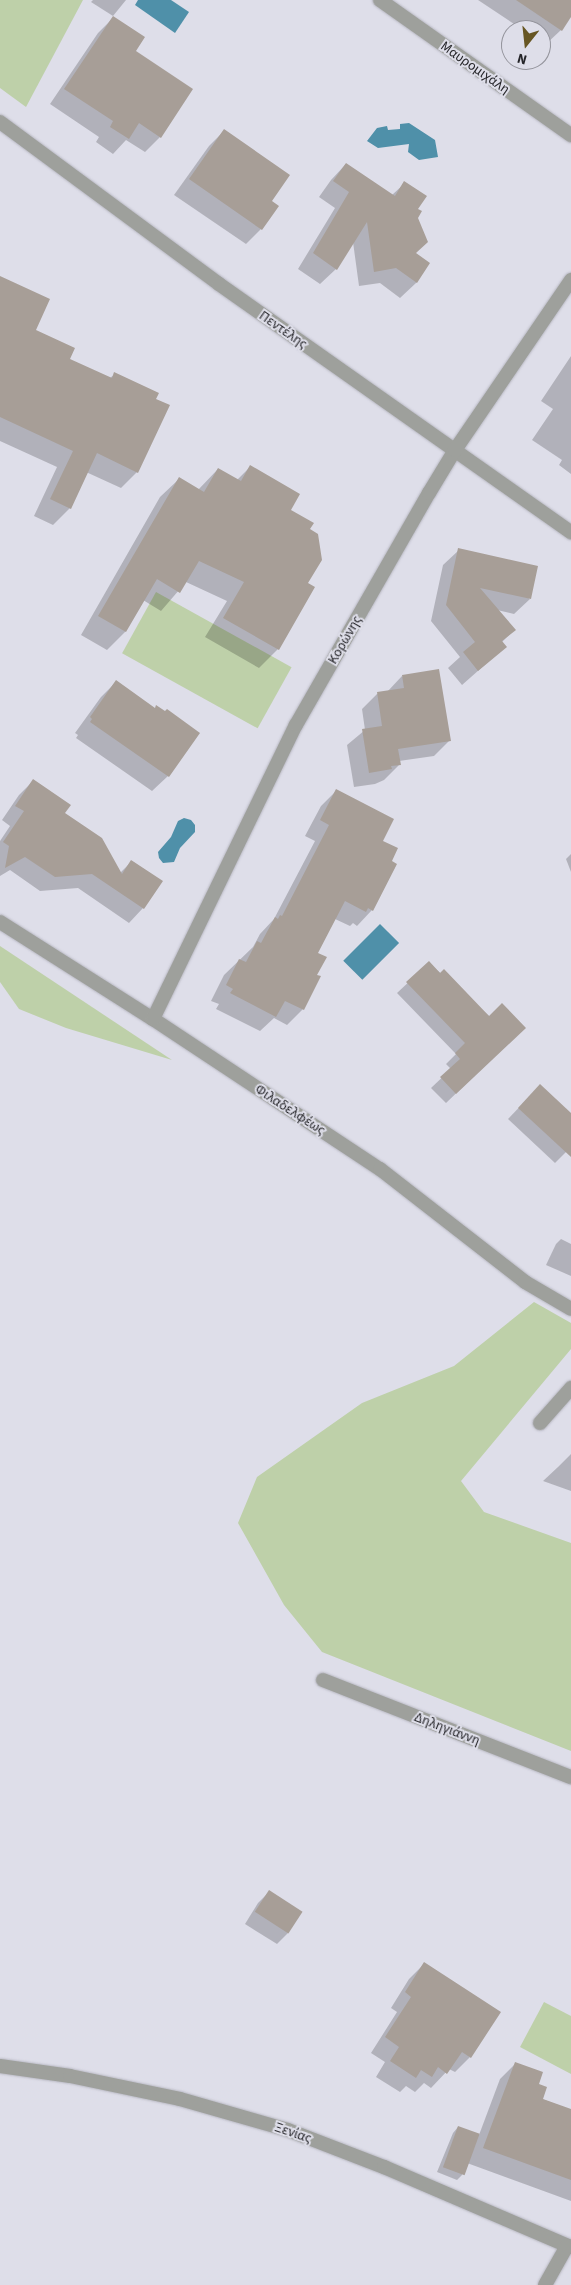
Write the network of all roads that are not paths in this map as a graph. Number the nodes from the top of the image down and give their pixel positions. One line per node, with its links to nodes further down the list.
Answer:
1 (380, 0): 3 (street, Μαυρομιχάλη)
2 (0, 122): 5 (street, Πεντέλης)
3 (571, 136)
4 (571, 280): 5 (street, Κορώνης)
5 (455, 450): 6 (street, Πεντέλης); 8 (street, Κορώνης)
6 (571, 532)
7 (0, 922): 8 (street, Φιλαδελφέως)
8 (153, 1019): 9 (street, Φιλαδελφέως)
9 (571, 1309)
10 (571, 1388): 11 (street)
11 (540, 1423)
12 (323, 1680): 13 (street, Δηληγιάννη)
13 (571, 1777)
14 (0, 2066): 15 (street, Ξενίας)
15 (569, 2246): 16 (street)
16 (545, 2285)

